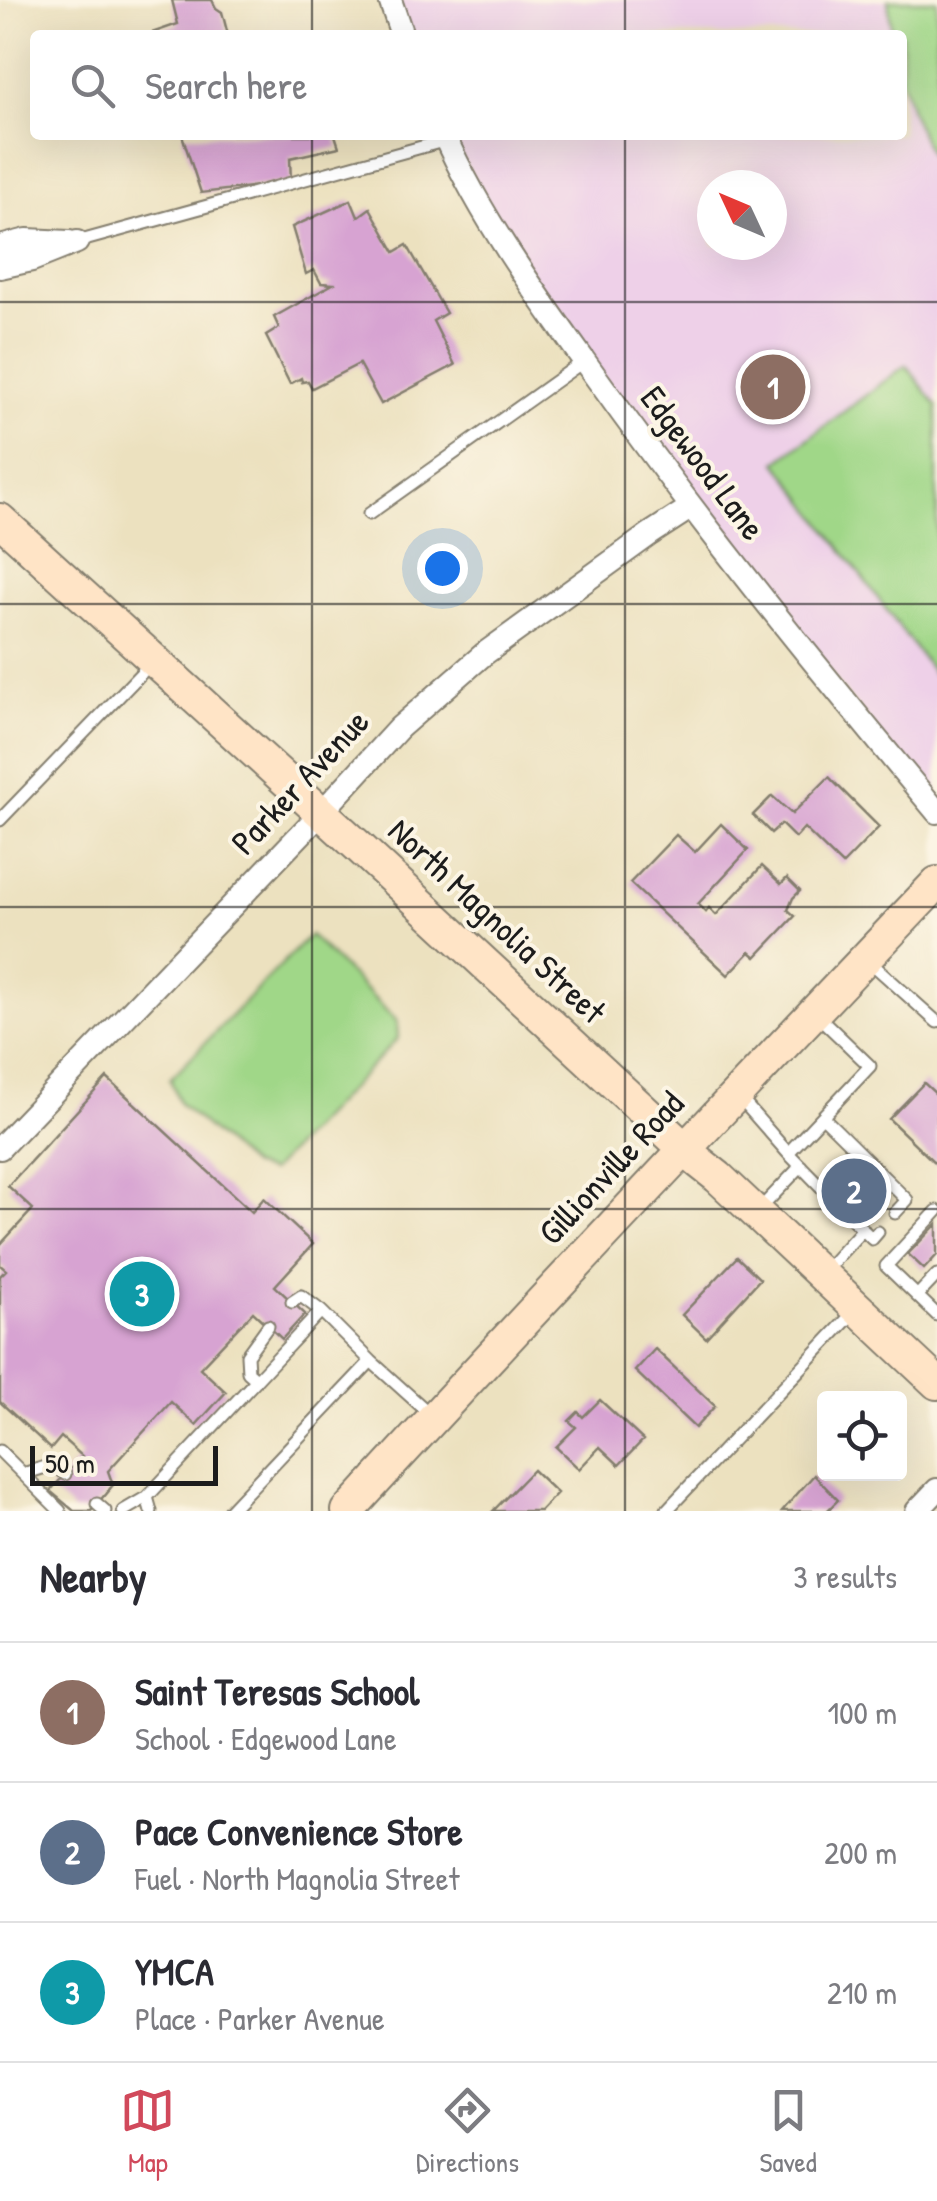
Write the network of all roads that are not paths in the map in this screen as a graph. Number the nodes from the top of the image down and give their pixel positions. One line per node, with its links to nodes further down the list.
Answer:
1 (390, 0): 2 (street)
2 (400, 30)
3 (438, 140): 5 (lane)
4 (446, 140): 8 (street, Edgewood Lane)
5 (77, 242): 6 (street); 7 (street)
6 (0, 247)
7 (0, 266)
8 (584, 360): 9 (street, Edgewood Lane); 10 (lane)
9 (690, 508): 13 (street, Edgewood Lane); 14 (street, Parker Avenue)
10 (369, 514)
11 (0, 520): 12 (street, North Magnolia Street)
12 (154, 660): 14 (street, North Magnolia Street); 15 (lane)
13 (937, 812)
14 (321, 813): 22 (street, Parker Avenue); 23 (street, North Magnolia Street)
15 (0, 820)
16 (937, 883): 17 (street, Gillionville Road)
17 (866, 958): 18 (street, Gillionville Road); 19 (lane)
18 (814, 1012): 20 (street, Gillionville Road); 21 (lane)
19 (937, 1022)
20 (736, 1094): 23 (street, Gillionville Road); 24 (lane)
21 (823, 1117): 24 (lane); 25 (lane)
22 (0, 1148)
23 (686, 1150): 31 (street, North Magnolia Street); 46 (street, Gillionville Road)
24 (788, 1152): 26 (lane)
25 (864, 1158): 27 (lane); 28 (lane)
26 (801, 1166): 31 (lane); 33 (lane)
27 (851, 1171)
28 (886, 1181): 29 (lane); 32 (lane)
29 (874, 1193)
30 (937, 1211): 37 (lane)
31 (756, 1213): 35 (street, North Magnolia Street)
32 (895, 1213)
33 (863, 1229): 34 (lane); 35 (lane)
34 (878, 1232)
35 (822, 1274): 39 (street, North Magnolia Street)
36 (937, 1274): 37 (lane)
37 (917, 1296): 41 (lane)
38 (292, 1302): 40 (lane)
39 (858, 1308): 45 (street, North Magnolia Street); 59 (lane)
40 (321, 1311): 43 (lane); 44 (lane)
41 (937, 1315)
42 (268, 1326): 44 (lane)
43 (371, 1361): 46 (lane); 57 (lane)
44 (256, 1380): 51 (lane)
45 (937, 1383)
46 (434, 1417): 58 (street, Gillionville Road)
47 (0, 1451): 48 (lane)
48 (23, 1474): 49 (lane); 52 (lane)
49 (65, 1474)
50 (937, 1490): 60 (street)
51 (147, 1496): 55 (lane); 56 (lane)
52 (48, 1499): 53 (lane); 54 (lane)
53 (37, 1511)
54 (60, 1511)
55 (123, 1511)
56 (151, 1511)
57 (229, 1511)
58 (348, 1511)
59 (666, 1511)
60 (918, 1511)

